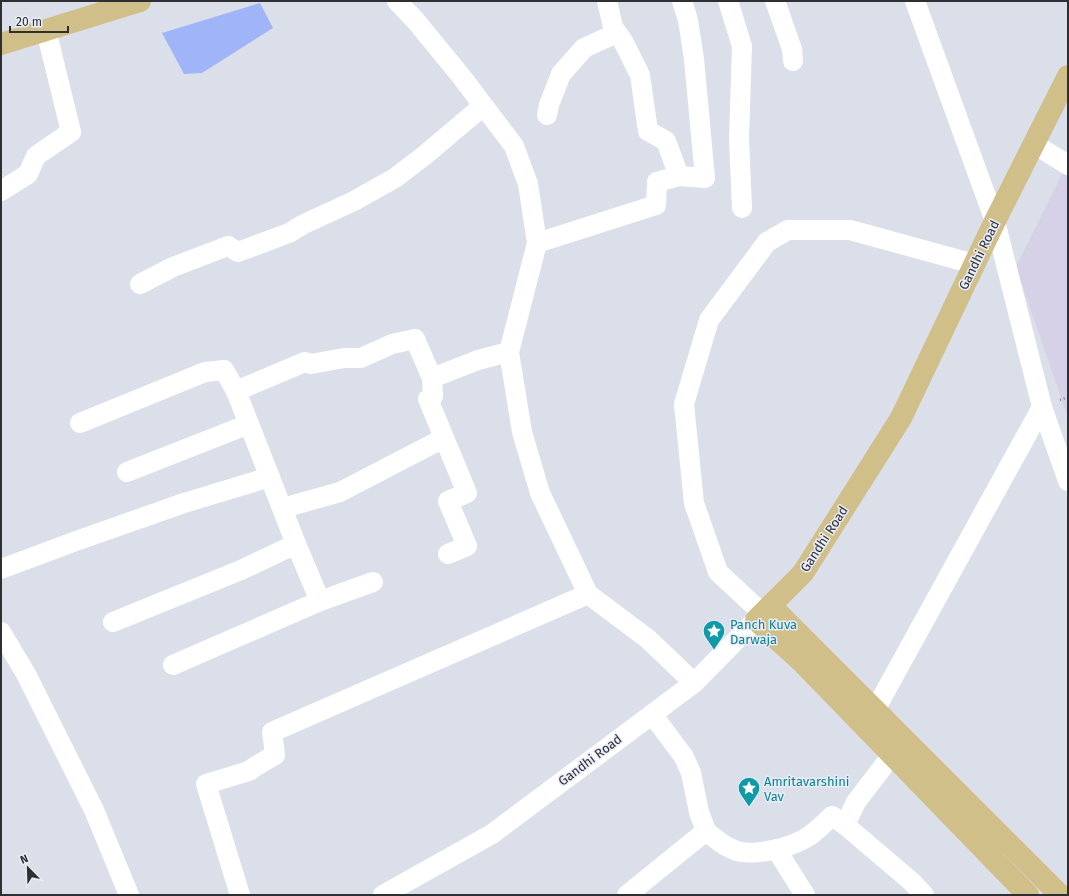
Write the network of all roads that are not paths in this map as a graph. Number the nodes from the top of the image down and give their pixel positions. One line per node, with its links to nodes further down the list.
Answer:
1 (140, 1): 8 (main road)
2 (397, 1): 13 (street)
3 (607, 1): 9 (street)
4 (682, 1): 17 (street)
5 (728, 1): 19 (street)
6 (775, 1): 11 (street)
7 (915, 1): 20 (street)
8 (46, 30): 10 (main road); 18 (street)
9 (617, 33): 14 (street); 17 (street)
10 (1, 44)
11 (793, 61)
12 (1068, 76): 15 (main road, Gandhi Road)
13 (484, 106): 21 (street); 23 (street)
14 (547, 115)
15 (1034, 144): 16 (street); 20 (main road, Gandhi Road)
16 (1068, 165)
17 (679, 176): 21 (street)
18 (1, 191)
19 (742, 208)
20 (995, 221): 22 (main road, Gandhi Road); 27 (street)
21 (537, 242): 24 (street)
22 (974, 264): 41 (main road, Gandhi Road); 41 (street)
23 (140, 284)
24 (509, 352): 25 (street); 39 (street)
25 (432, 378): 26 (street); 30 (street)
26 (236, 391): 28 (street); 29 (street)
27 (1042, 407): 33 (street); 46 (street)
28 (80, 423)
29 (249, 424): 31 (street); 32 (street)
30 (444, 438): 34 (street); 36 (street)
31 (127, 472)
32 (270, 477): 34 (street); 37 (street)
33 (1068, 481)
34 (283, 508): 35 (street)
35 (296, 544): 40 (street); 42 (street)
36 (448, 554)
37 (1, 569)
38 (373, 582): 40 (street)
39 (588, 594): 45 (street); 53 (street)
40 (320, 601): 44 (street)
41 (763, 613): 45 (street, Gandhi Road); 46 (main road); 48 (main road)
42 (113, 622)
43 (1, 632): 52 (street)
44 (173, 665)
45 (694, 682): 47 (street, Gandhi Road)
46 (875, 710): 59 (main road)
47 (652, 714): 50 (street); 54 (street, Gandhi Road)
48 (892, 755): 49 (street); 58 (main road)
49 (845, 825): 51 (street); 57 (street)
50 (706, 831): 51 (street); 55 (street)
51 (776, 849): 56 (street)
52 (129, 895)
53 (240, 895)
54 (382, 895)
55 (627, 895)
56 (805, 895)
57 (924, 895)
58 (1028, 895)
59 (1060, 895)

